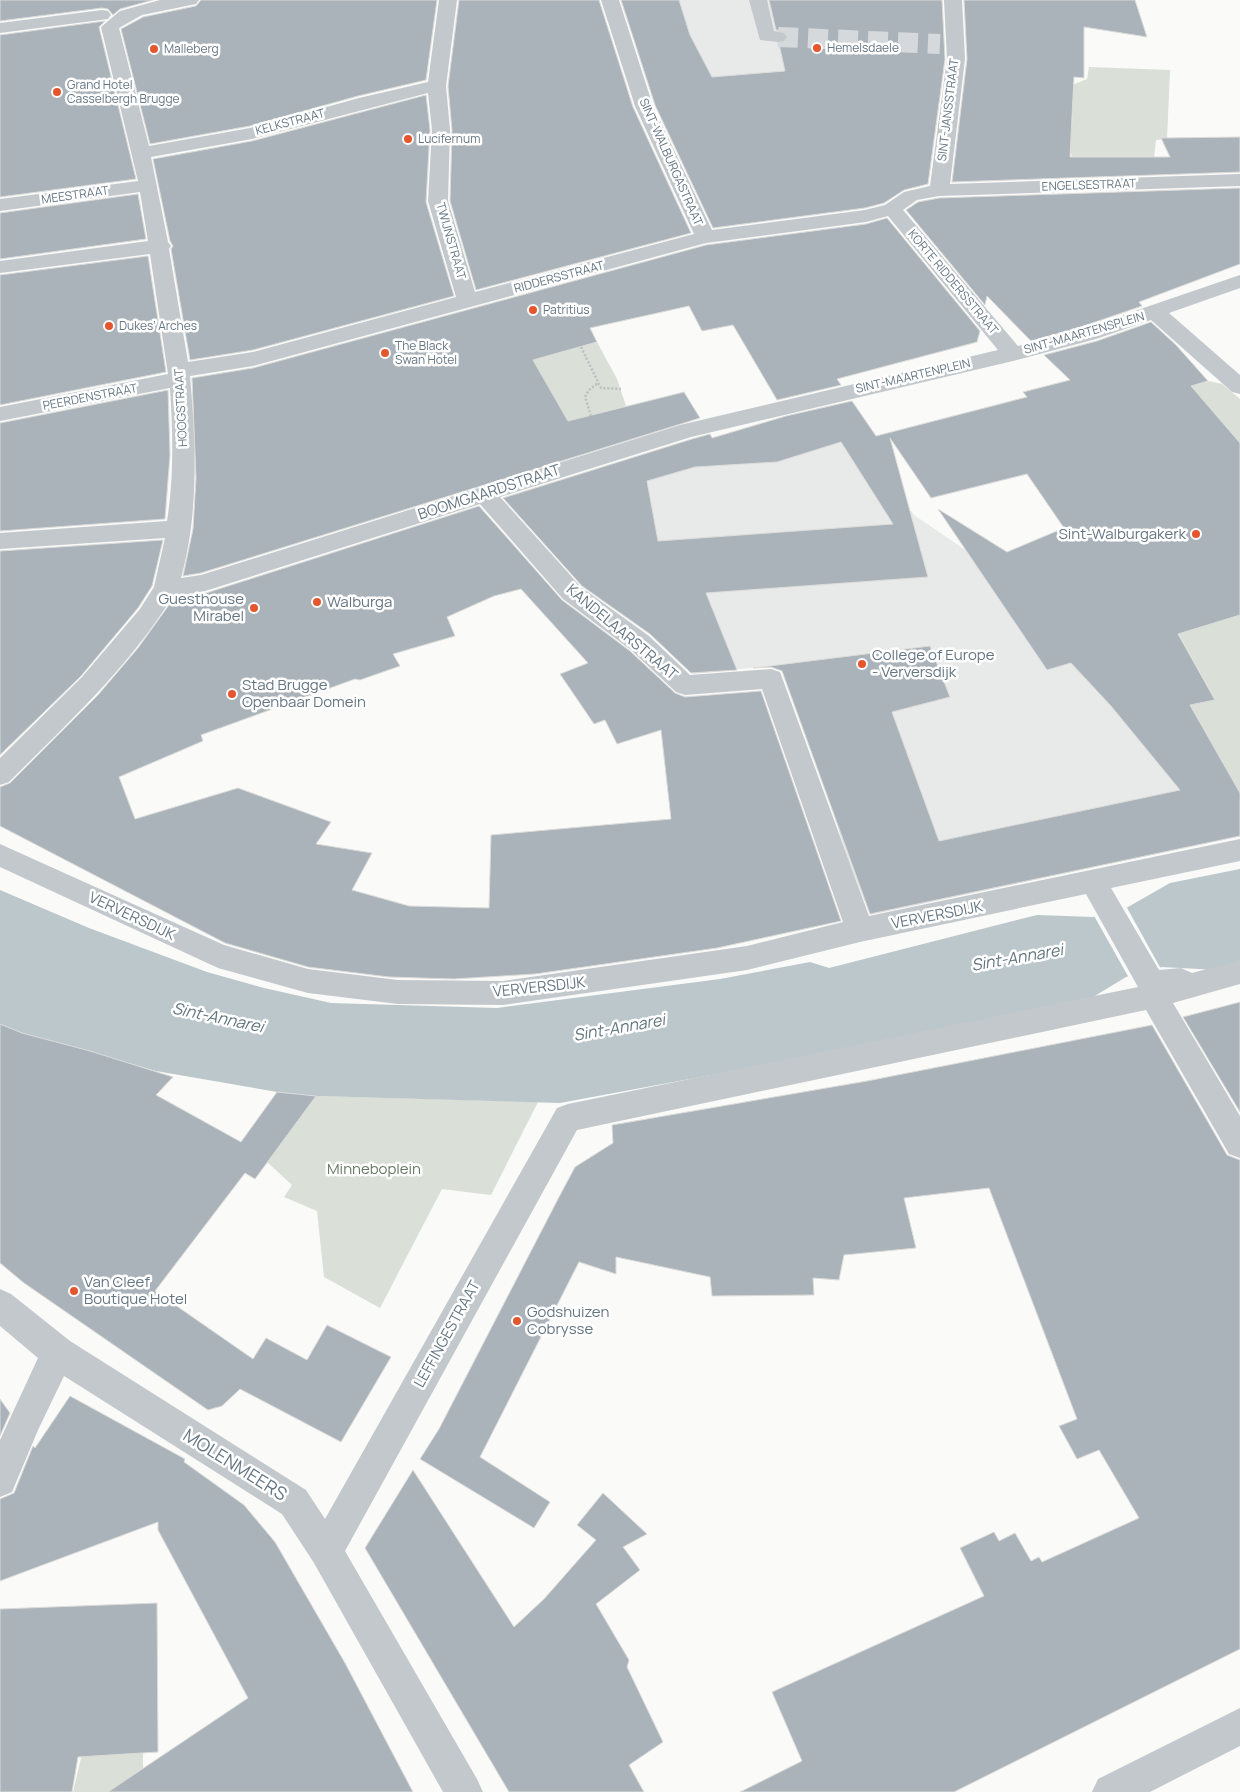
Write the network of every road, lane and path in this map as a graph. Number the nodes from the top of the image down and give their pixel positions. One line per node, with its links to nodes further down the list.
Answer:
1 (92, 0): 7 (street)
2 (190, 0): 7 (street)
3 (448, 0): 10 (street, TWIJNSTRAAT)
4 (610, 0): 17 (street, SINT-WALBURGASTRAAT)
5 (758, 0): 9 (street)
6 (953, 0): 14 (street, SINT-JANSSTRAAT)
7 (109, 17): 8 (street); 11 (street, HOOGSTRAAT)
8 (0, 28)
9 (778, 37)
10 (437, 86): 11 (street, KELKSTRAAT); 21 (street, TWIJNSTRAAT)
11 (141, 153): 13 (street, HOOGSTRAAT)
12 (1240, 180): 14 (street, ENGELSESTRAAT)
13 (149, 185): 15 (street, MEESTRAAT); 18 (street, HOOGSTRAAT)
14 (939, 190): 16 (street, RIDDERSSTRAAT)
15 (0, 205)
16 (892, 209): 17 (street, RIDDERSSTRAAT); 24 (street, KORTE RIDDERSSTRAAT)
17 (705, 237): 21 (street, RIDDERSSTRAAT)
18 (161, 246): 19 (street); 25 (street, HOOGSTRAAT)
19 (0, 267)
20 (1240, 281): 22 (street, SINT-MAARTENSPLEIN)
21 (468, 302): 25 (street, RIDDERSSTRAAT)
22 (1155, 312): 24 (street, SINT-MAARTENSPLEIN); 27 (street)
23 (581, 347): 26 (path)
24 (1012, 354): 29 (street, SINT-MAARTENPLEIN)
25 (180, 375): 30 (street, PEERDENSTRAAT); 33 (street, HOOGSTRAAT)
26 (598, 383): 28 (path); 31 (path)
27 (1240, 387)
28 (620, 389)
29 (814, 399): 32 (street, BOOMGAARDSTRAAT)
30 (0, 414)
31 (591, 416)
32 (484, 494): 35 (street, BOOMGAARDSTRAAT); 40 (street, KANDELAARSTRAAT)
33 (178, 528): 34 (street); 35 (street, HOOGSTRAAT)
34 (0, 541)
35 (166, 588): 36 (street, HOOGSTRAAT)
36 (0, 775)
37 (1240, 850): 39 (street, VERVERSDIJK)
38 (0, 855): 40 (street, VERVERSDIJK)
39 (1094, 883): 40 (street, VERVERSDIJK); 42 (street)
40 (860, 930)
41 (1234, 974): 42 (street)
42 (1149, 985): 43 (street); 47 (street, LEFFINGESTRAAT)
43 (1240, 1144)
44 (0, 1305): 45 (street, MOLENMEERS)
45 (58, 1353): 46 (street); 47 (street, MOLENMEERS)
46 (0, 1480)
47 (326, 1551): 49 (street, MOLENMEERS)
48 (1240, 1726): 50 (street)
49 (464, 1792)
50 (1110, 1792)

